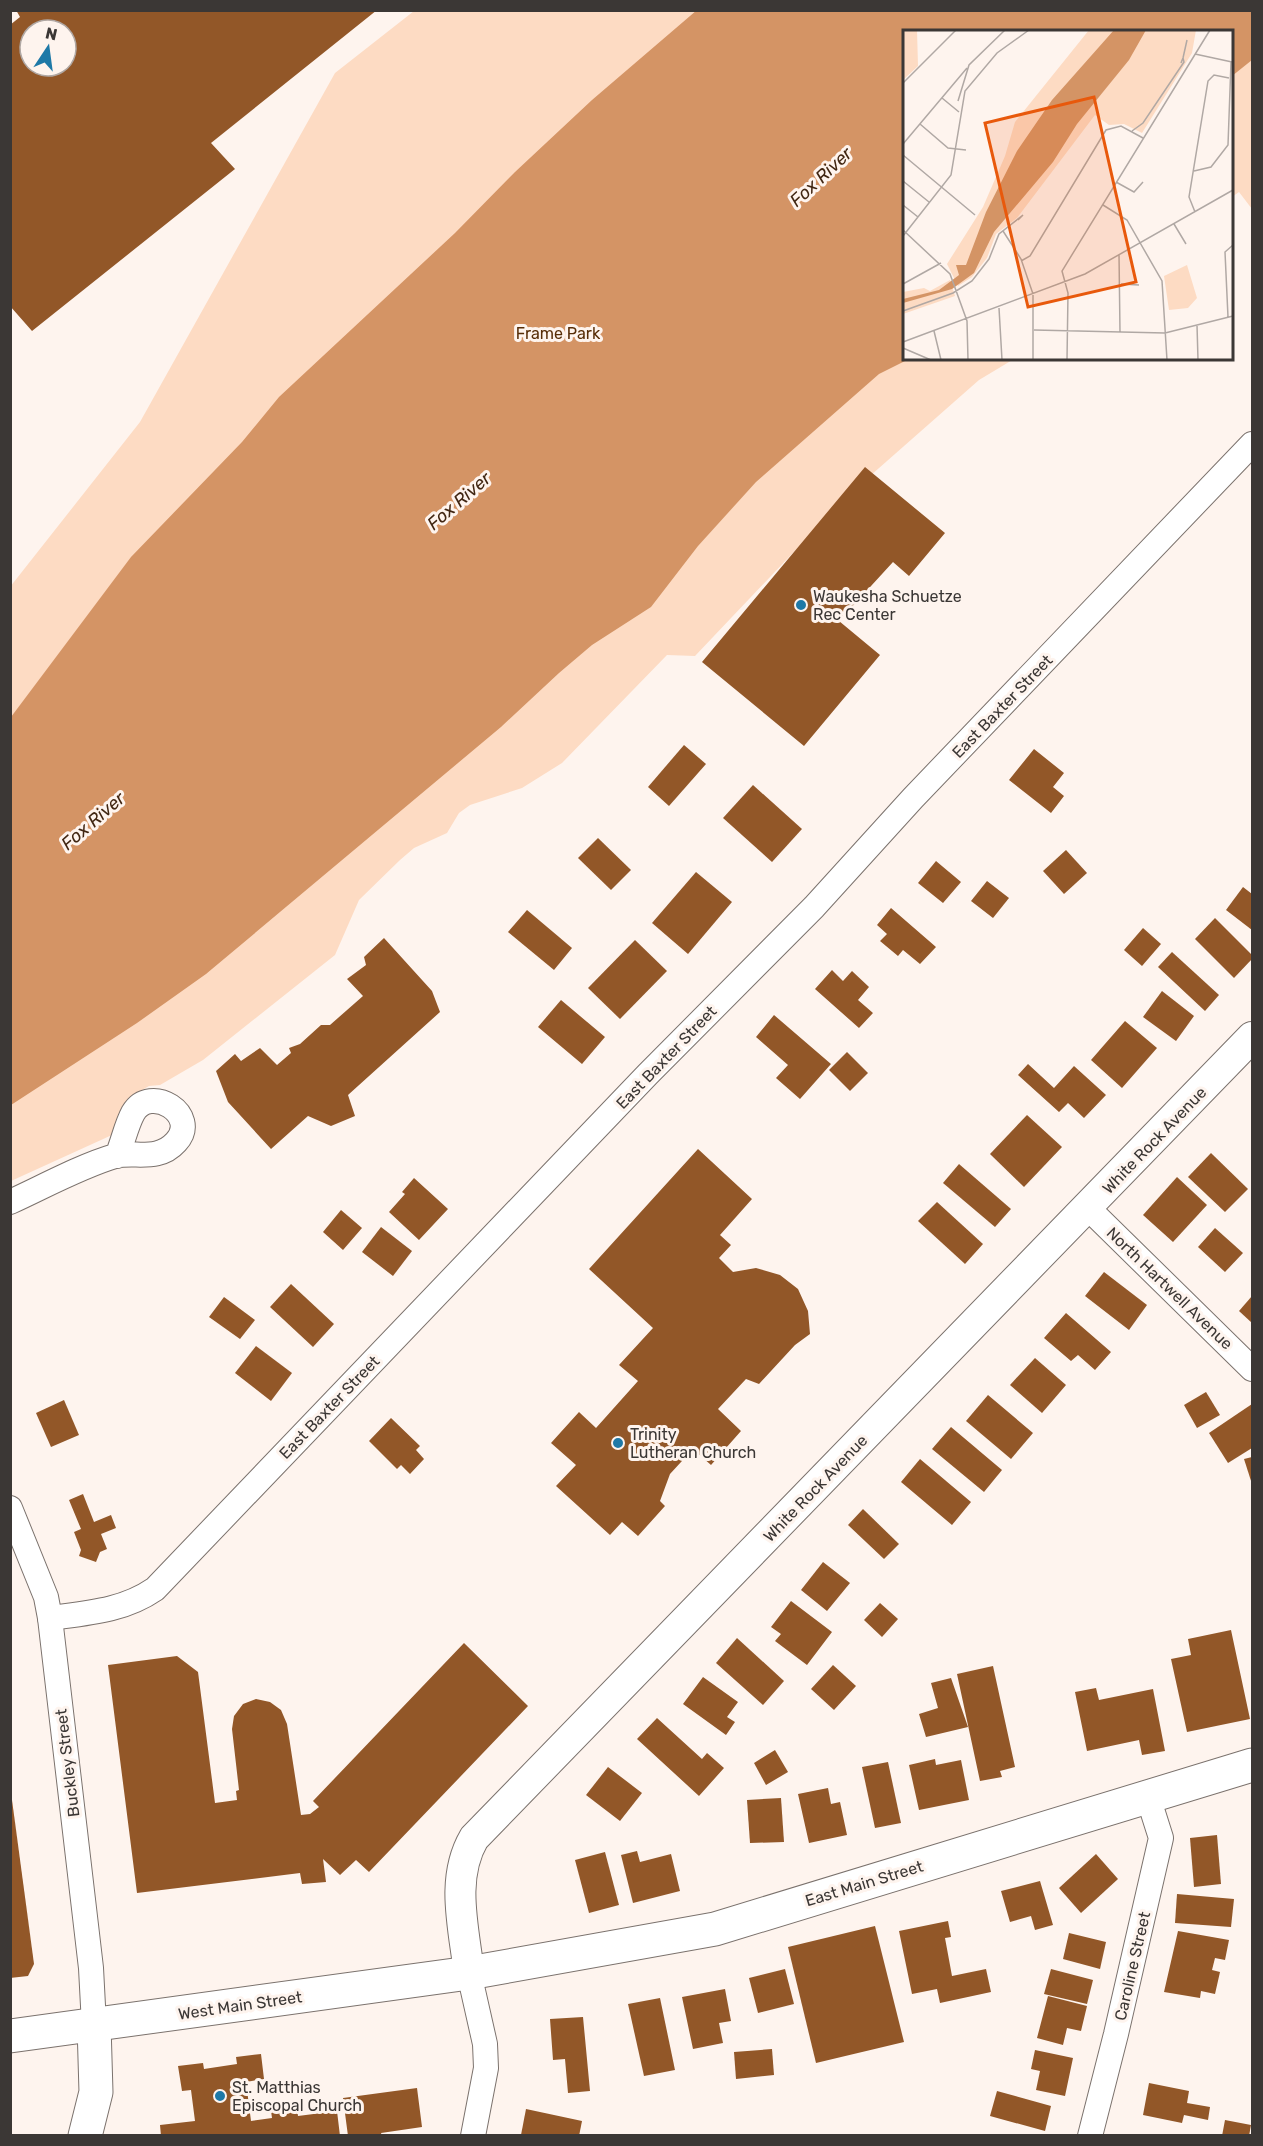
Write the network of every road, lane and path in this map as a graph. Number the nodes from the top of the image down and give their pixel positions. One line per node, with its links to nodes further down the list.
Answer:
1 (1252, 444): 8 (street, East Baxter Street)
2 (1252, 1038): 5 (street, White Rock Avenue)
3 (117, 1156): 4 (street)
4 (10, 1202)
5 (1088, 1208): 6 (street, North Hartwell Avenue); 11 (street, White Rock Avenue)
6 (1252, 1369)
7 (10, 1508): 8 (street, Buckley Street)
8 (50, 1618): 12 (street, Buckley Street)
9 (1252, 1765): 10 (main road, East Main Street)
10 (1148, 1797): 11 (main road, East Main Street); 14 (street, Caroline Street)
11 (469, 1973): 12 (main road, West Main Street); 16 (street)
12 (94, 2025): 13 (main road, West Main Street); 15 (main road)
13 (10, 2036)
14 (1095, 2134)
15 (85, 2136)
16 (473, 2136)

